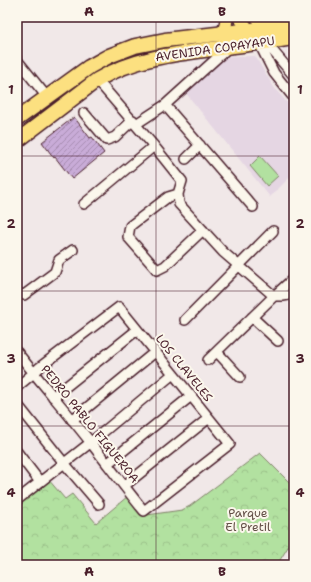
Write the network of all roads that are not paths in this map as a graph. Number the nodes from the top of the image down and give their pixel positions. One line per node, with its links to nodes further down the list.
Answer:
1 (226, 17): 5 (main road)
2 (239, 17): 3 (main road)
3 (256, 30): 4 (highway, AVENIDA COPAYAPU); 4 (highway); 5 (highway, AVENIDA COPAYAPU); 6 (highway, AVENIDA COPAYAPU); 8 (street); 11 (street)
4 (292, 30)
5 (221, 34): 10 (highway, AVENIDA COPAYAPU)
6 (229, 47): 9 (highway, AVENIDA COPAYAPU); 12 (street)
7 (17, 60): 10 (street)
8 (294, 76)
9 (97, 80): 15 (street); 16 (highway, AVENIDA COPAYAPU)
10 (47, 97): 14 (highway, AVENIDA COPAYAPU)
11 (294, 98)
12 (165, 104): 15 (street); 17 (street)
13 (84, 114): 15 (street)
14 (17, 120)
15 (134, 122): 18 (street)
16 (17, 141)
17 (200, 145): 19 (street); 22 (street)
18 (154, 146): 20 (street); 21 (street)
19 (186, 159)
20 (178, 194): 23 (street); 23 (street)
21 (84, 204)
22 (253, 207)
23 (203, 230): 26 (street)
24 (273, 231): 26 (street)
25 (73, 250): 28 (street)
26 (239, 265): 30 (street); 32 (street)
27 (294, 278): 30 (street)
28 (17, 293)
29 (294, 294): 30 (street)
30 (274, 296): 31 (street)
31 (252, 317): 34 (street); 37 (street)
32 (185, 320)
33 (137, 330): 36 (street, LOS CLAVELES); 39 (street, LOS CLAVELES); 44 (street)
34 (278, 341)
35 (17, 352): 39 (street, PEDRO PABLO FIGUEROA)
36 (155, 352): 40 (street, LOS CLAVELES); 47 (street)
37 (217, 352): 38 (street); 41 (street)
38 (208, 360)
39 (34, 373): 42 (street); 44 (street, PEDRO PABLO FIGUEROA)
40 (173, 374): 43 (street, LOS CLAVELES); 48 (street)
41 (240, 377)
42 (17, 387)
43 (191, 396): 46 (street, LOS CLAVELES); 51 (street)
44 (54, 398): 47 (street, PEDRO PABLO FIGUEROA)
45 (17, 404): 50 (street)
46 (209, 418): 53 (street); 56 (street, LOS CLAVELES)
47 (72, 420): 48 (street, PEDRO PABLO FIGUEROA)
48 (90, 443): 50 (street); 51 (street, PEDRO PABLO FIGUEROA)
49 (17, 452): 52 (street)
50 (64, 464): 52 (street); 55 (street)
51 (107, 464): 53 (street, PEDRO PABLO FIGUEROA)
52 (40, 482): 54 (street)
53 (124, 486): 56 (street, PEDRO PABLO FIGUEROA)
54 (17, 500)
55 (99, 504)
56 (144, 511)

